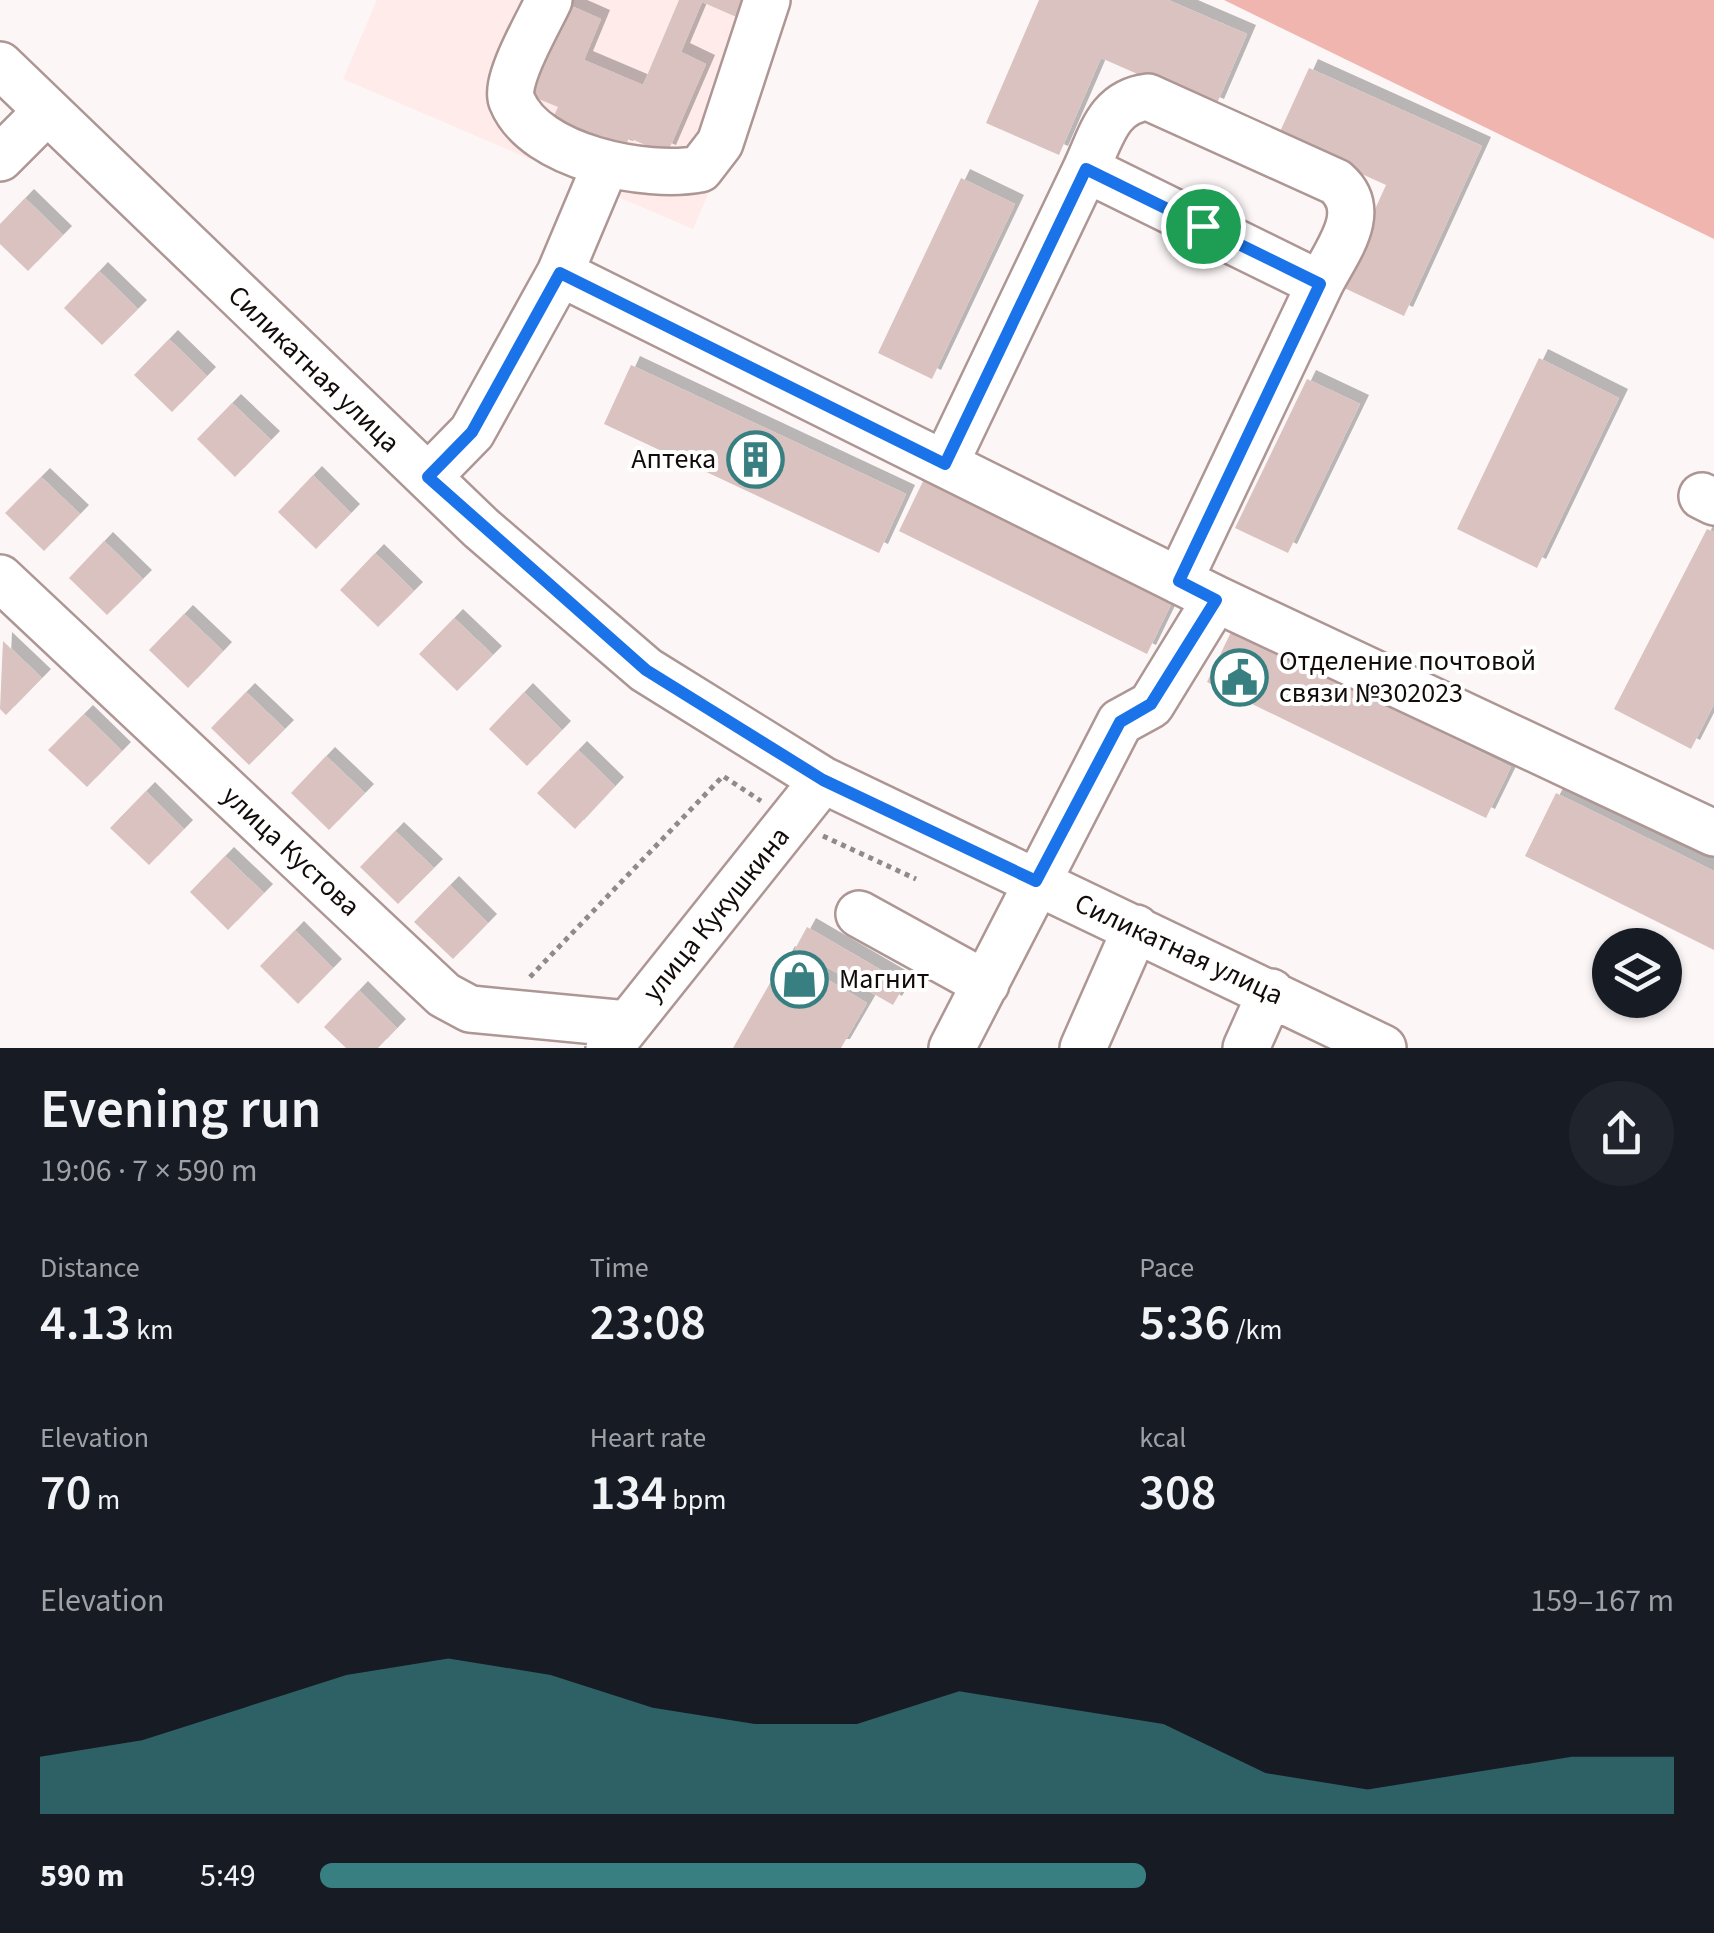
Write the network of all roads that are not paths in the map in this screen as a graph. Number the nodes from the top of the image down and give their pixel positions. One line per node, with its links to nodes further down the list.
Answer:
1 (549, 0): 6 (street)
2 (768, 0): 6 (street)
3 (0, 65): 4 (street, Силикатная улица)
4 (47, 110): 5 (street); 11 (street, Силикатная улица)
5 (0, 158)
6 (606, 164): 8 (street)
7 (1086, 169): 9 (street); 9 (street); 10 (street)
8 (560, 273): 10 (street); 11 (street)
9 (1320, 284): 13 (street)
10 (945, 464): 13 (street)
11 (428, 477): 14 (street, Силикатная улица)
12 (0, 578): 21 (street, улица Кустова)
13 (1198, 590): 15 (street); 16 (street)
14 (823, 780): 16 (street, Силикатная улица); 21 (street, улица Кукушкина)
15 (1714, 833)
16 (1036, 881): 18 (street, Силикатная улица); 19 (street)
17 (860, 914): 19 (street)
18 (1136, 928): 20 (street, Силикатная улица); 23 (street)
19 (986, 984): 22 (street)
20 (1271, 992): 24 (street); 25 (street, Силикатная улица)
21 (618, 1036)
22 (952, 1048)
23 (1083, 1048)
24 (1246, 1048)
25 (1383, 1048)

